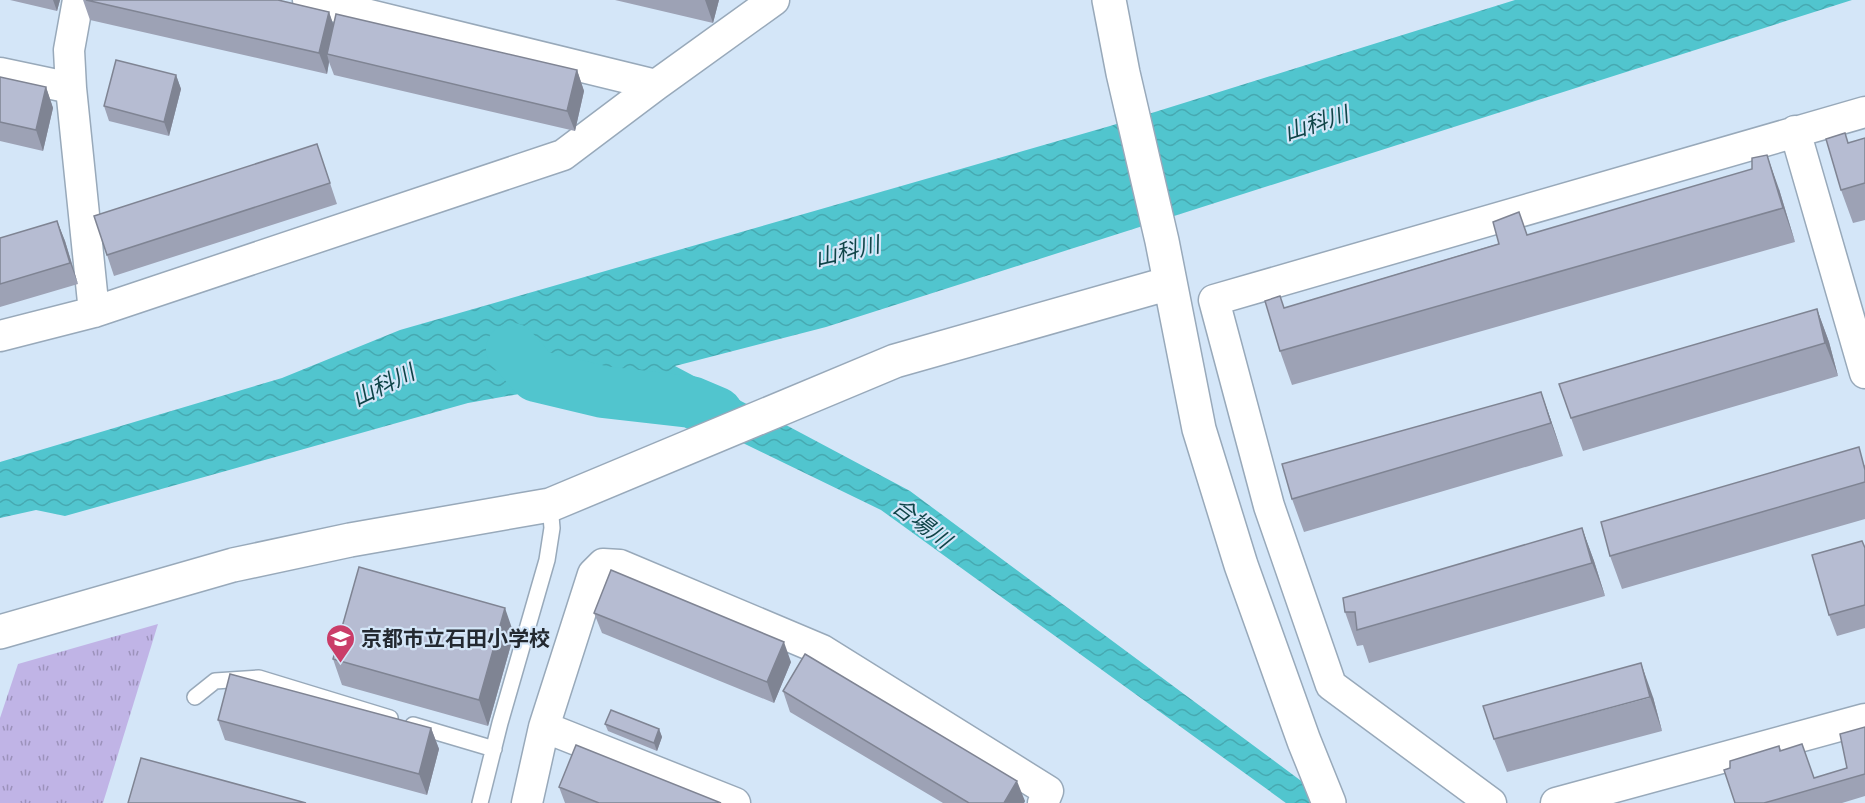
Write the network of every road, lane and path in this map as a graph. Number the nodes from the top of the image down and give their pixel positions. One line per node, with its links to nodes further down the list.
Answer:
1 (78, 0): 7 (street)
2 (308, 0): 6 (street)
3 (774, 0): 6 (street)
4 (1110, 0): 10 (street)
5 (0, 73): 7 (street)
6 (656, 85): 11 (street)
7 (71, 88): 11 (street)
8 (1865, 112): 9 (street)
9 (1795, 131): 13 (street); 25 (street)
10 (1170, 283): 14 (street); 24 (street)
11 (94, 312): 12 (street)
12 (0, 336)
13 (1865, 373)
14 (550, 505): 15 (street); 19 (lane)
15 (0, 632)
16 (195, 697): 19 (lane)
17 (1865, 719): 26 (street)
18 (544, 727): 21 (street); 22 (street); 23 (street)
19 (494, 750): 20 (lane)
20 (480, 803)
21 (527, 803)
22 (735, 803)
23 (1043, 803)
24 (1329, 803)
25 (1491, 803)
26 (1556, 803)

